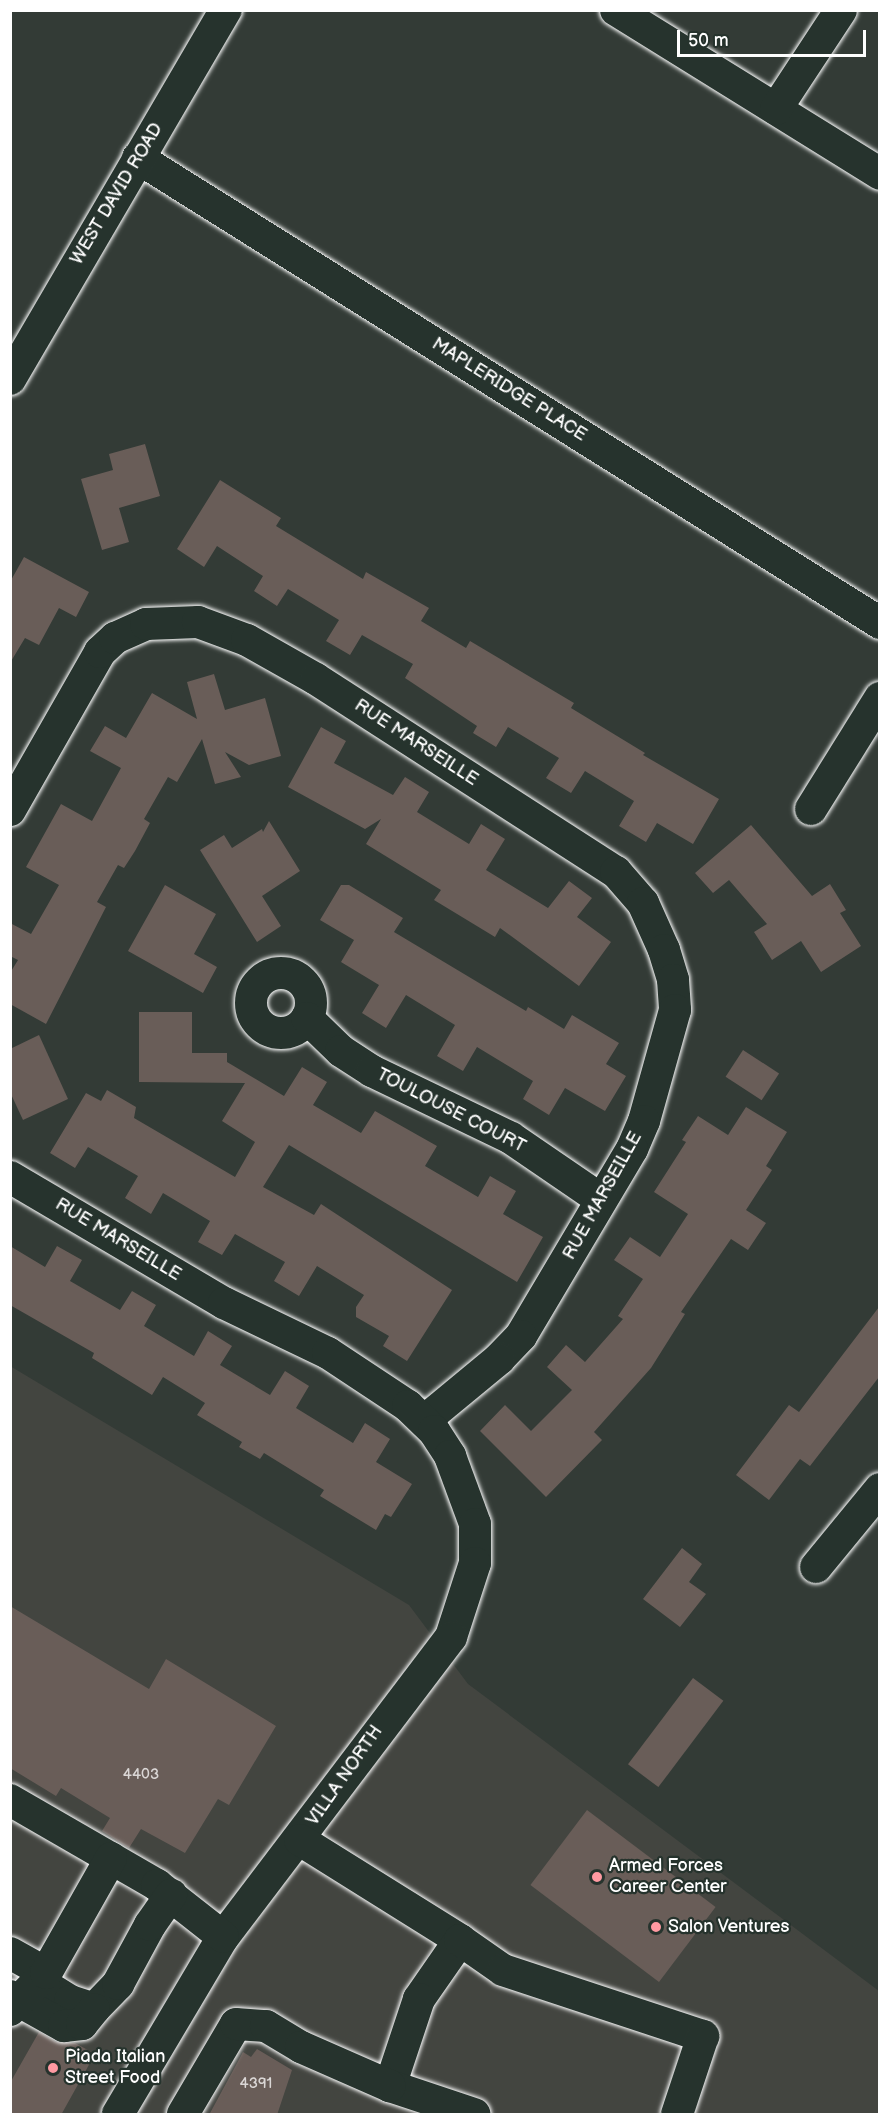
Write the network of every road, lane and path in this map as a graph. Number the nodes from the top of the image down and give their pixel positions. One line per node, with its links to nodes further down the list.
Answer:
1 (226, 10): 5 (street, WEST DAVID ROAD)
2 (616, 10): 4 (street)
3 (841, 10): 4 (street)
4 (776, 109): 6 (street)
5 (138, 158): 7 (street, WEST DAVID ROAD); 9 (street, MAPLERIDGE PLACE)
6 (879, 174)
7 (19, 345): 8 (street, WEST DAVID ROAD)
8 (10, 378)
9 (879, 623)
10 (879, 698): 12 (street)
11 (12, 801): 15 (street, RUE MARSEILLE)
12 (811, 809)
13 (307, 1018): 15 (street, TOULOUSE COURT)
14 (10, 1177): 16 (street, RUE MARSEILLE)
15 (600, 1199): 16 (street, RUE MARSEILLE)
16 (424, 1421): 20 (street, VILLA NORTH)
17 (879, 1489): 18 (street)
18 (816, 1567)
19 (10, 1800): 21 (street)
20 (300, 1840): 23 (street, VILLA NORTH); 24 (street)
21 (111, 1858): 22 (street); 26 (street)
22 (171, 1895): 23 (street); 26 (street)
23 (223, 1937): 28 (street, VILLA NORTH)
24 (459, 1940): 27 (street); 31 (street)
25 (10, 1953): 26 (street)
26 (21, 1996)
27 (390, 2086): 29 (street); 30 (street)
28 (118, 2115)
29 (183, 2115)
30 (474, 2115)
31 (677, 2115)

